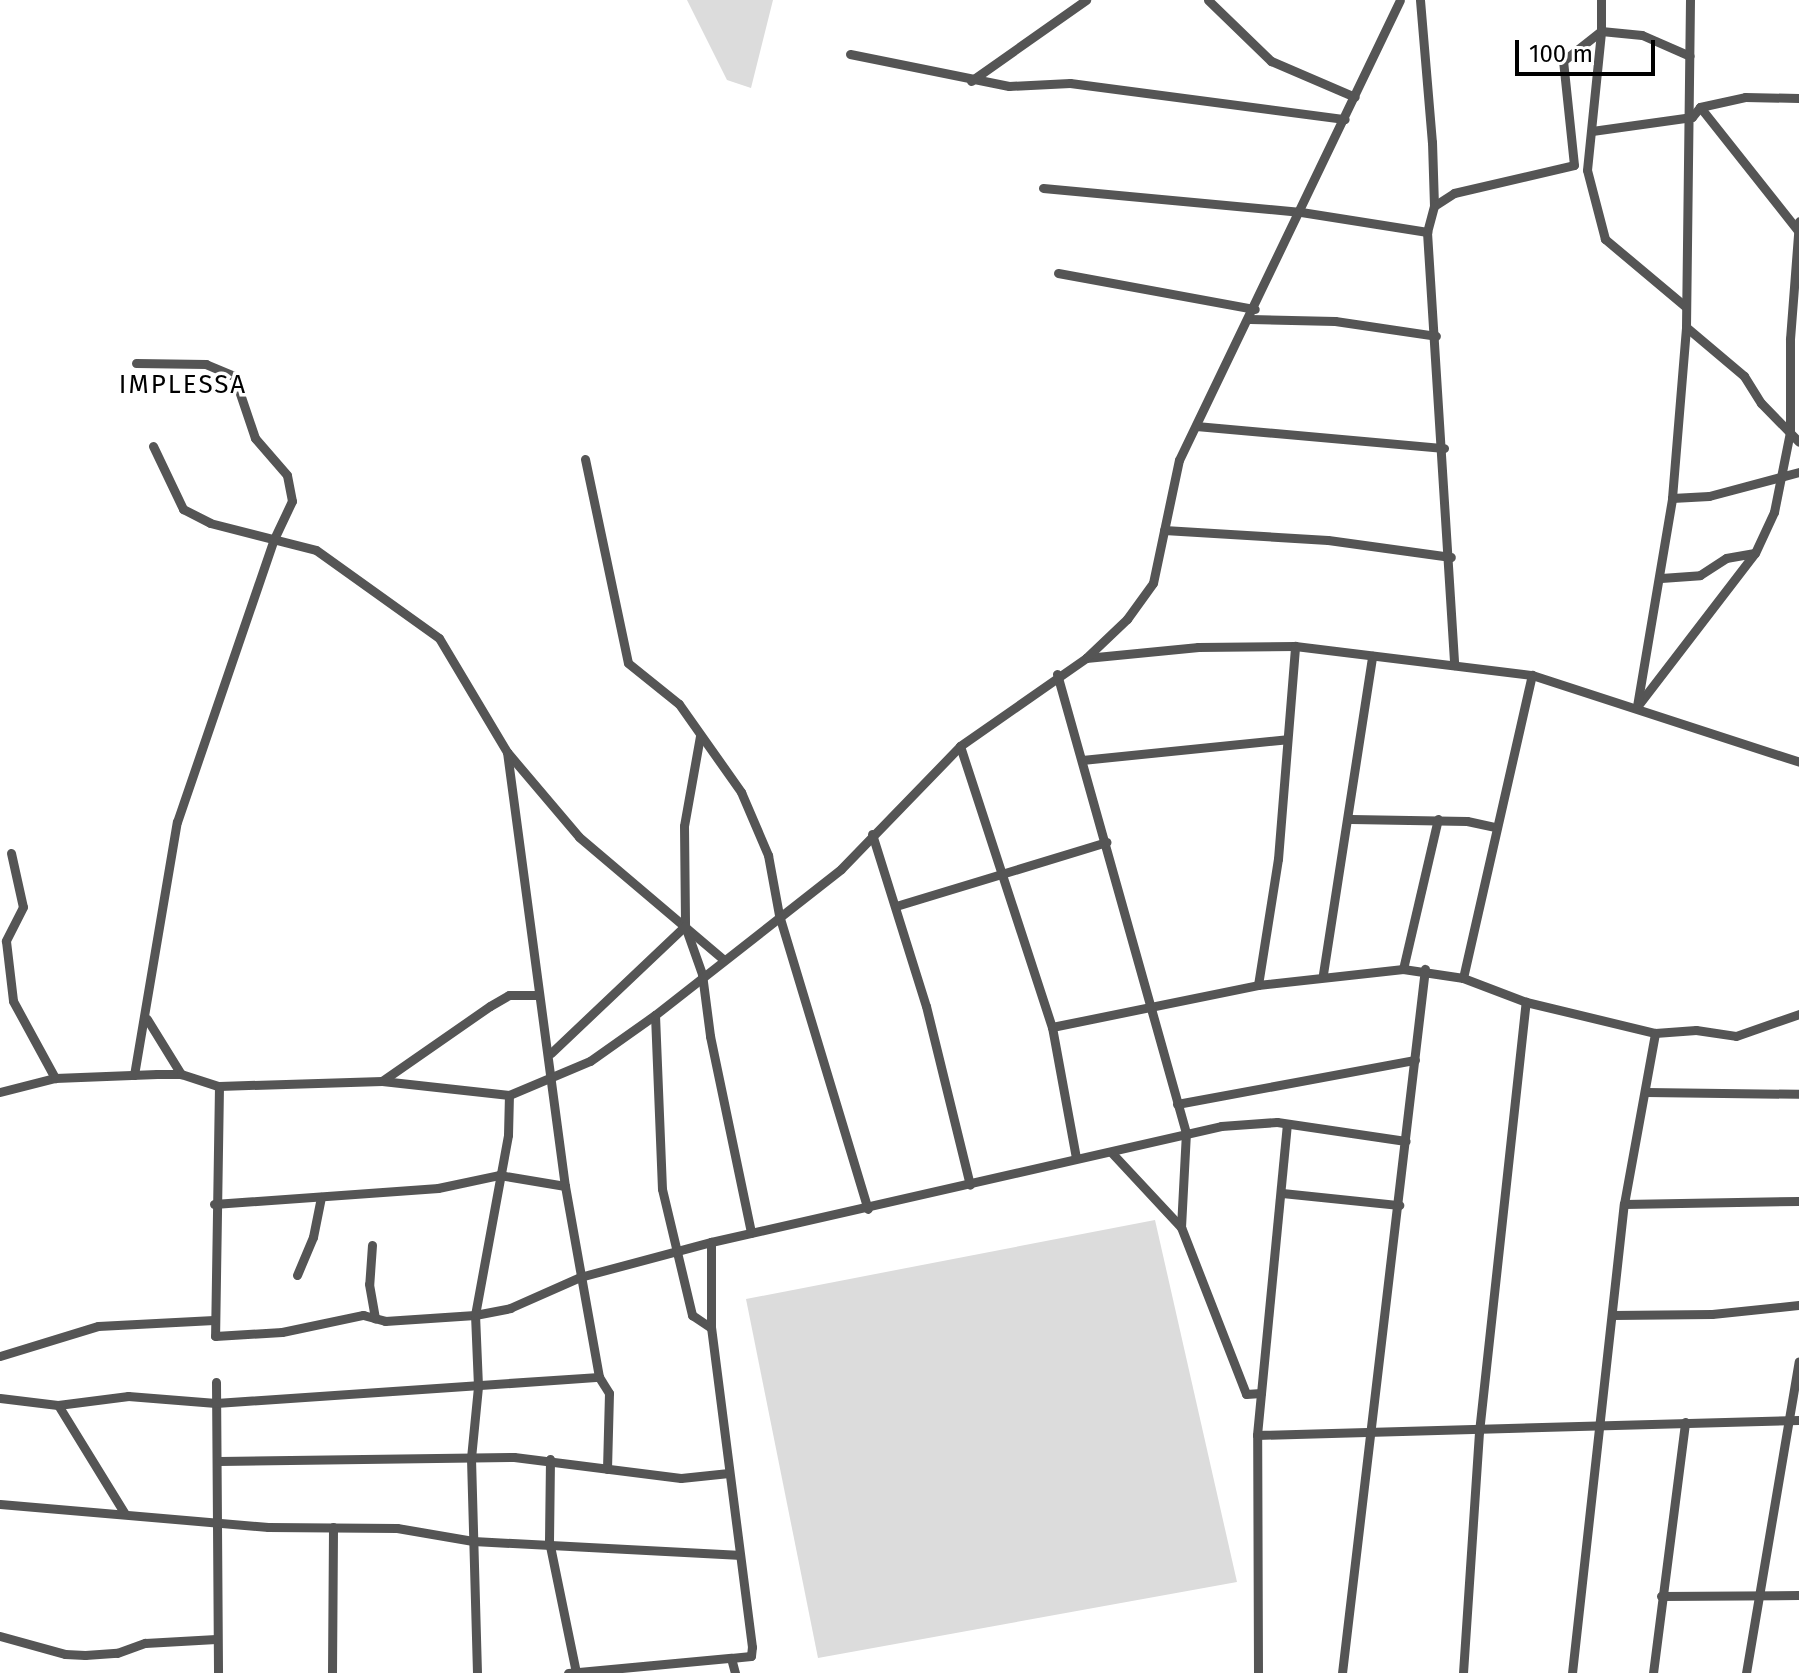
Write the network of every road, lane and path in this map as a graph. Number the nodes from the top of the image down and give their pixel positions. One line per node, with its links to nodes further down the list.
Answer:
1 (1208, 0): 11 (street)
2 (1400, 0): 11 (street)
3 (1420, 0): 20 (street)
4 (1601, 0): 7 (street)
5 (1690, 0): 9 (street)
6 (1080, 2): 10 (street)
7 (1601, 31): 9 (street); 16 (street); 17 (street)
8 (850, 54): 10 (street)
9 (1690, 56): 14 (street)
10 (971, 81): 15 (street)
11 (1355, 97): 15 (street)
12 (1799, 98): 13 (street)
13 (1700, 107): 14 (street); 22 (street)
14 (1692, 117): 16 (street); 25 (street)
15 (1345, 119): 21 (street)
16 (1592, 131): 18 (street)
17 (1574, 165): 18 (street); 20 (street)
18 (1587, 170): 25 (street)
19 (1043, 188): 21 (street)
20 (1434, 206): 23 (street)
21 (1301, 212): 23 (street); 26 (street)
22 (1799, 228): 31 (street)
23 (1427, 232): 28 (street)
24 (1058, 273): 26 (street)
25 (1686, 307): 27 (street)
26 (1253, 314): 28 (street); 30 (street)
27 (1686, 327): 31 (street); 38 (street)
28 (1436, 336): 34 (street)
29 (136, 363): 40 (street)
30 (1196, 426): 34 (street); 39 (street)
31 (1790, 432): 32 (street); 37 (street)
32 (1799, 442)
33 (153, 446): 40 (street)
34 (1444, 448): 42 (street)
35 (585, 459): 51 (street)
36 (1799, 472): 37 (street)
37 (1785, 475): 38 (street); 41 (street)
38 (1672, 498): 43 (street)
39 (1164, 530): 42 (street); 46 (street)
40 (274, 539): 54 (street); 79 (street)
41 (1755, 553): 43 (street); 50 (street)
42 (1451, 557): 47 (street)
43 (1661, 578): 50 (street)
44 (1295, 646): 45 (street); 46 (street); 52 (street)
45 (1372, 656): 47 (street); 57 (street)
46 (1086, 658): 48 (street)
47 (1454, 665): 49 (street)
48 (1057, 674): 53 (street); 55 (street)
49 (1532, 675): 50 (street); 59 (street)
50 (1637, 706): 56 (street)
51 (700, 736): 65 (street); 66 (street)
52 (1287, 739): 55 (street); 73 (street)
53 (960, 746): 60 (street); 63 (street)
54 (507, 752): 66 (street); 74 (street)
55 (1082, 760): 61 (street)
56 (1799, 762)
57 (1351, 819): 58 (street); 71 (street)
58 (1438, 819): 59 (street); 68 (street)
59 (1495, 827): 72 (street)
60 (872, 834): 64 (street); 65 (street)
61 (1106, 842): 63 (street); 76 (street)
62 (11, 853): 86 (street)
63 (1003, 877): 64 (street); 80 (street)
64 (896, 906): 101 (street)
65 (779, 915): 67 (street); 109 (street)
66 (685, 926): 67 (street); 70 (street); 82 (street)
67 (724, 960): 70 (street)
68 (1403, 969): 69 (street); 71 (street)
69 (1425, 969): 72 (street); 83 (street)
70 (702, 974): 78 (street); 111 (street)
71 (1323, 974): 73 (street)
72 (1463, 978): 75 (street)
73 (1258, 985): 76 (street)
74 (537, 995): 82 (street); 87 (street)
75 (1526, 1002): 81 (street); 135 (street)
76 (1153, 1008): 80 (street); 94 (street)
77 (1799, 1014): 81 (street)
78 (655, 1015): 88 (street); 114 (street)
79 (147, 1019): 84 (street); 85 (street)
80 (1052, 1027): 99 (street)
81 (1655, 1033): 91 (street)
82 (551, 1053): 88 (street)
83 (1415, 1060): 94 (street); 97 (street)
84 (181, 1074): 85 (street); 89 (street)
85 (134, 1075): 86 (street)
86 (55, 1078): 90 (street)
87 (382, 1081): 89 (street); 93 (street)
88 (551, 1082): 93 (street); 102 (street)
89 (219, 1086): 106 (street)
90 (0, 1092)
91 (1646, 1092): 92 (street); 107 (street)
92 (1799, 1094)
93 (509, 1095): 100 (street)
94 (1177, 1104): 96 (street)
95 (1287, 1126): 96 (street); 97 (street); 103 (street)
96 (1186, 1132): 98 (street); 110 (street)
97 (1406, 1141): 108 (street)
98 (1111, 1152): 99 (street); 110 (street)
99 (1076, 1158): 101 (street)
100 (499, 1175): 102 (street); 104 (street); 118 (street)
101 (970, 1185): 109 (street)
102 (565, 1186): 116 (street)
103 (1282, 1193): 108 (street); 128 (street)
104 (321, 1197): 106 (street); 115 (street)
105 (1799, 1201): 107 (street)
106 (214, 1204): 121 (street)
107 (1624, 1204): 119 (street)
108 (1399, 1205): 137 (street)
109 (868, 1209): 111 (street)
110 (1181, 1227): 128 (street)
111 (751, 1233): 112 (street)
112 (711, 1242): 114 (street); 122 (street)
113 (372, 1245): 120 (street)
114 (674, 1251): 116 (street); 122 (street)
115 (297, 1275)
116 (580, 1277): 118 (street); 125 (street)
117 (1799, 1305): 119 (street)
118 (475, 1315): 120 (street); 127 (street)
119 (1612, 1315): 134 (street)
120 (375, 1318): 121 (street)
121 (214, 1320): 123 (street)
122 (711, 1328): 142 (street)
123 (0, 1356)
124 (1799, 1361): 132 (street)
125 (599, 1377): 127 (street); 141 (street)
126 (216, 1382): 130 (street)
127 (478, 1386): 130 (street); 138 (street)
128 (1261, 1393): 136 (street)
129 (0, 1398): 131 (street)
130 (216, 1403): 131 (street); 140 (street)
131 (58, 1405): 144 (street)
132 (1795, 1420): 133 (street); 152 (street)
133 (1685, 1422): 134 (street); 151 (street)
134 (1597, 1426): 135 (street); 165 (street)
135 (1479, 1432): 137 (street); 164 (street)
136 (1257, 1435): 137 (street); 162 (street)
137 (1368, 1435): 163 (street)
138 (471, 1458): 139 (street); 140 (street); 147 (street)
139 (550, 1459): 141 (street); 148 (street)
140 (219, 1461): 145 (street)
141 (607, 1469): 142 (street)
142 (729, 1473): 149 (street)
143 (0, 1504): 144 (street)
144 (125, 1514): 145 (street)
145 (216, 1521): 146 (street); 154 (street)
146 (333, 1527): 147 (street); 158 (street)
147 (473, 1541): 148 (street); 159 (street)
148 (549, 1541): 149 (street); 156 (street)
149 (737, 1555): 155 (street)
150 (1799, 1595): 152 (street)
151 (1661, 1596): 152 (street); 166 (street)
152 (1758, 1597): 167 (street)
153 (0, 1636): 154 (street)
154 (216, 1639): 157 (street)
155 (731, 1658): 156 (street); 161 (street)
156 (580, 1672): 160 (street)
157 (218, 1673)
158 (332, 1673)
159 (477, 1673)
160 (568, 1673)
161 (735, 1673)
162 (1258, 1673)
163 (1342, 1673)
164 (1463, 1673)
165 (1572, 1673)
166 (1653, 1673)
167 (1746, 1673)

